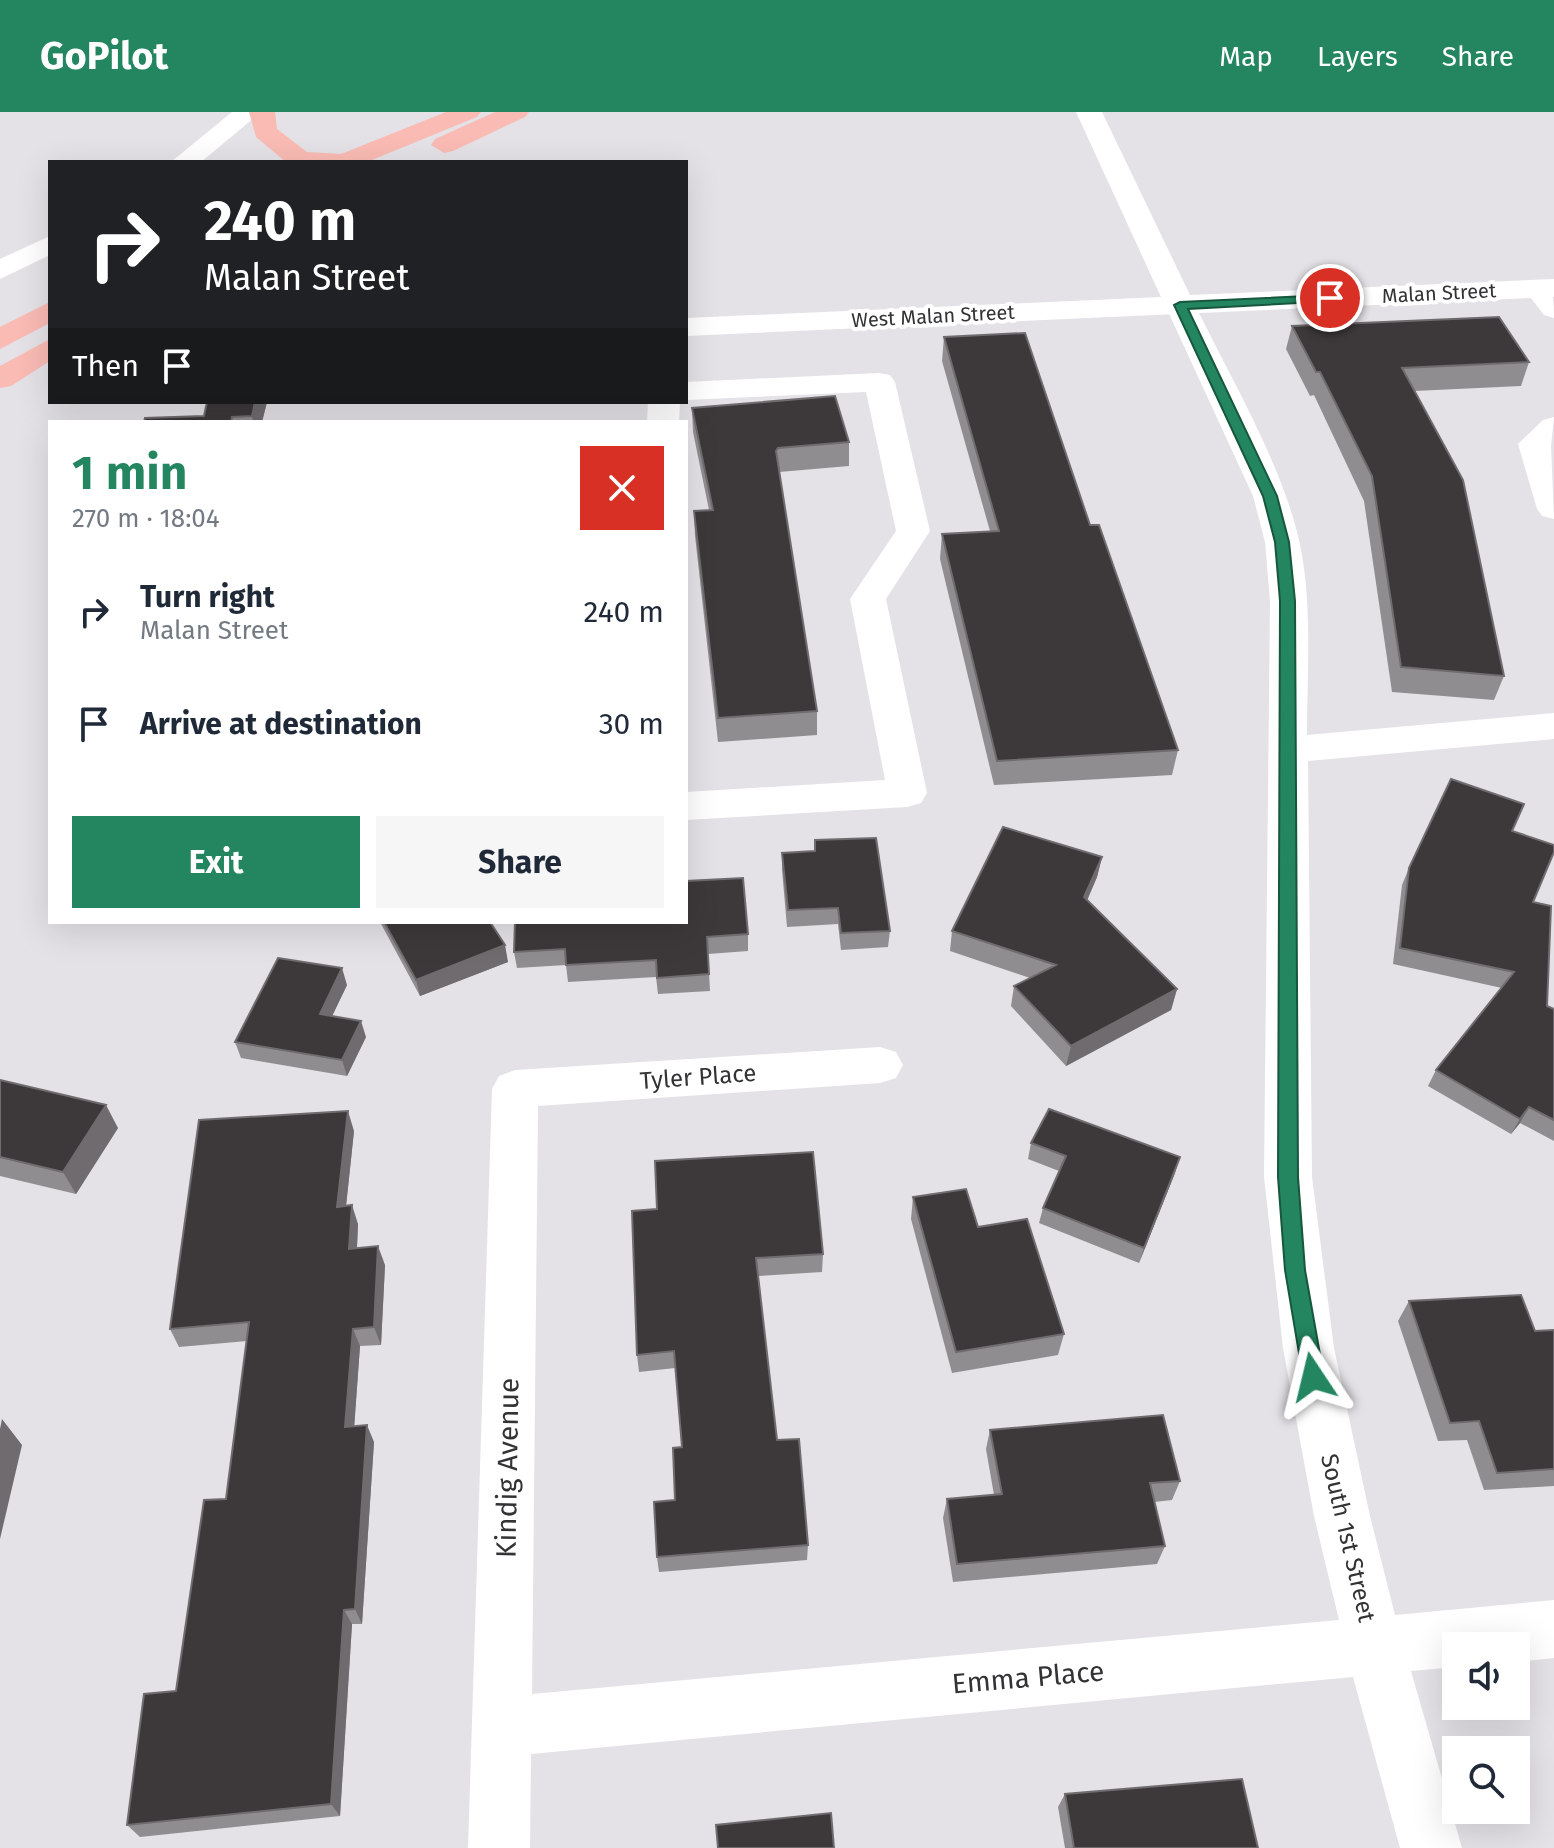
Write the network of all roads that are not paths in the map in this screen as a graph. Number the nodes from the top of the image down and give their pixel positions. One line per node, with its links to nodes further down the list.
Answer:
1 (251, 112): 6 (street); 7 (street)
2 (262, 112): 8 (highway)
3 (468, 112): 9 (highway)
4 (516, 112): 10 (highway)
5 (1089, 112): 14 (street, South 1st Street)
6 (187, 160)
7 (220, 160)
8 (300, 160)
9 (349, 160)
10 (413, 160)
11 (48, 245): 12 (street)
12 (0, 270)
13 (1549, 295): 14 (street, Malan Street)
14 (1180, 305): 16 (street, West Malan Street); 24 (street, South 1st Street)
15 (48, 312): 17 (highway)
16 (688, 327)
17 (0, 340)
18 (48, 349): 19 (highway)
19 (0, 379)
20 (688, 391): 25 (street)
21 (1554, 427): 22 (street)
22 (1554, 509)
23 (1554, 726): 24 (street)
24 (1288, 750): 29 (street, South 1st Street)
25 (688, 806)
26 (880, 1065): 27 (street, Tyler Place)
27 (515, 1089): 30 (street, Kindig Avenue)
28 (1554, 1629): 29 (street, Emma Place)
29 (1372, 1644): 30 (street, Emma Place); 32 (street, South 1st Street)
30 (501, 1727): 31 (street, Kindig Avenue)
31 (499, 1848)
32 (1431, 1848)

